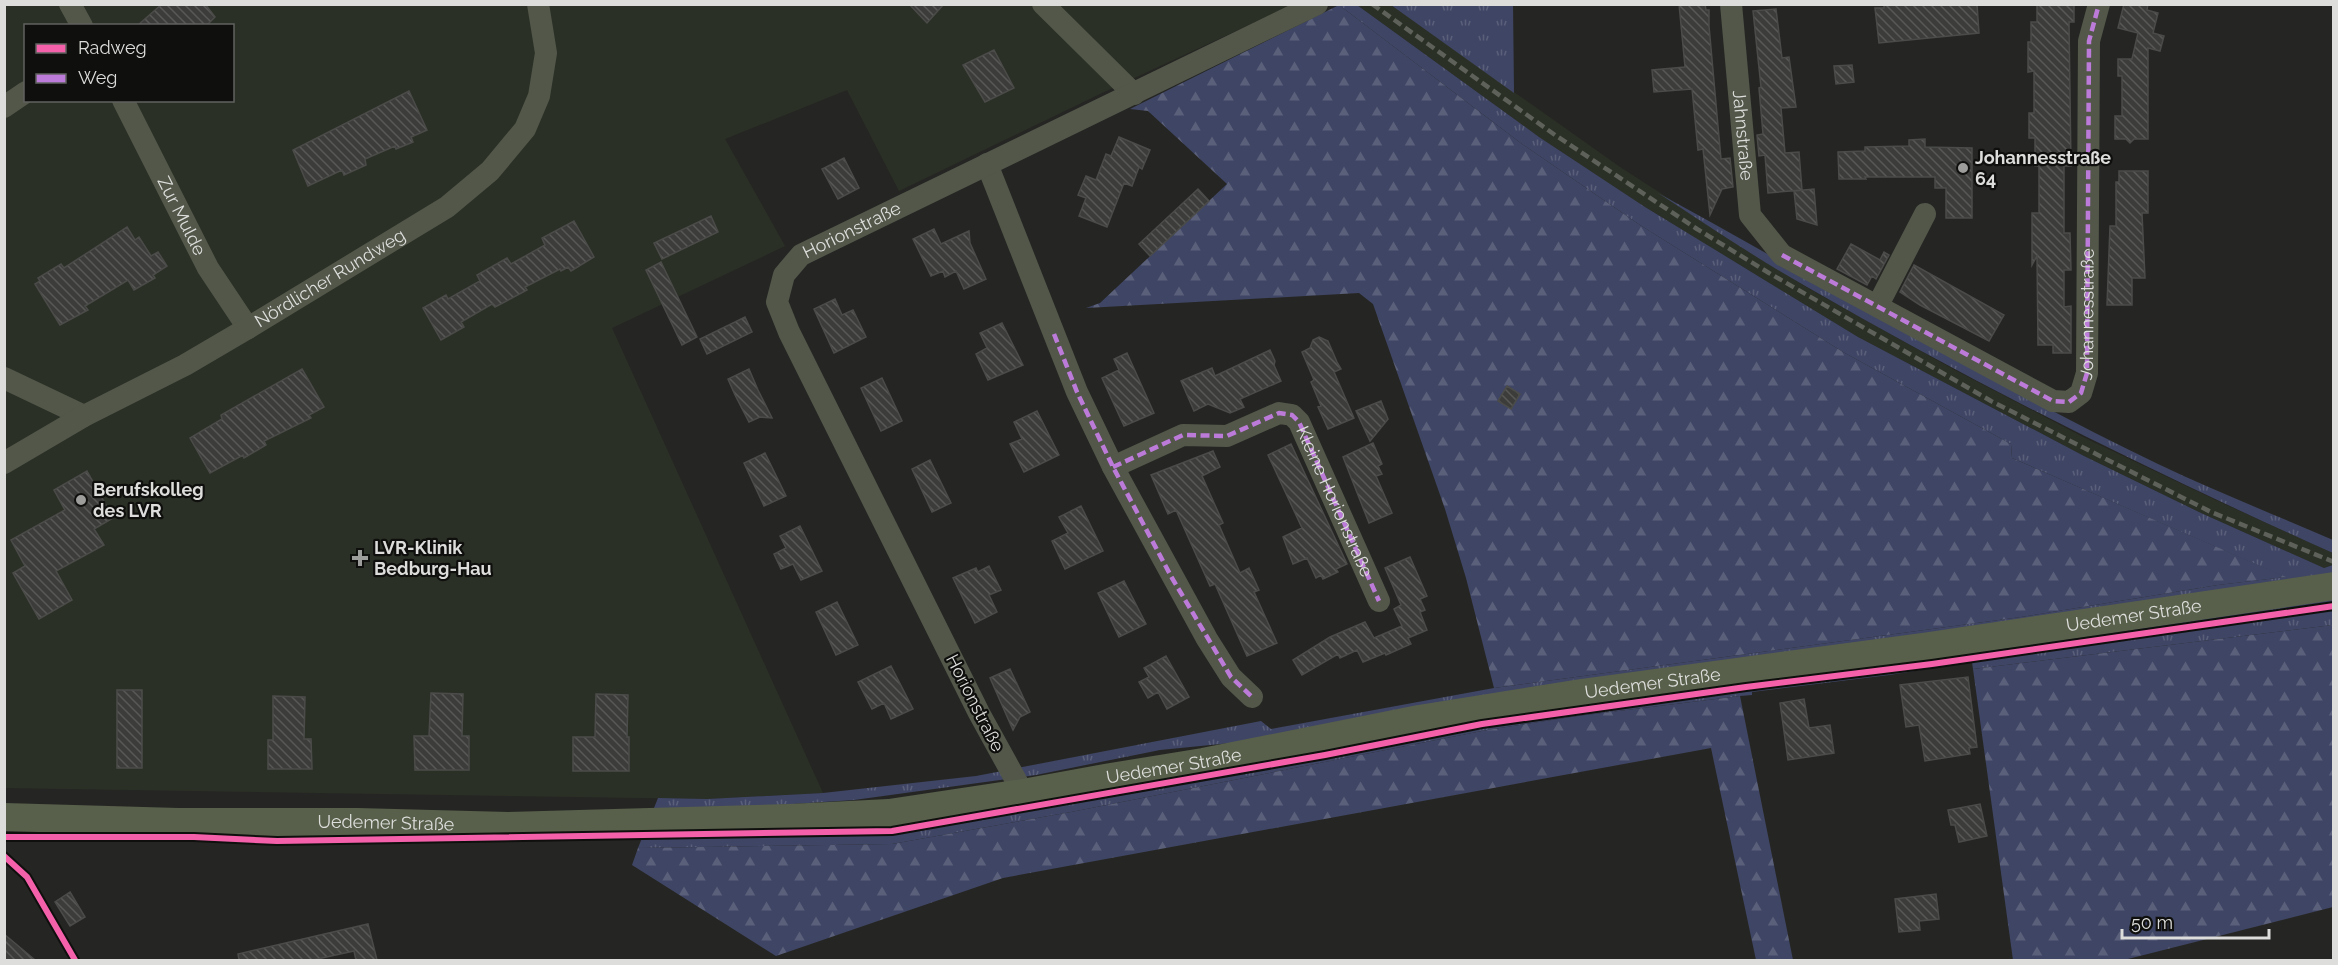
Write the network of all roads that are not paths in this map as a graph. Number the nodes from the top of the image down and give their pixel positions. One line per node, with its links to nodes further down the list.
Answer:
1 (70, 4): 7 (street)
2 (538, 4): 16 (street, Nördlicher Rundweg)
3 (1044, 4): 9 (street)
4 (1317, 4): 9 (street, Horionstraße)
5 (1731, 4): 14 (street, Jahnstraße)
6 (2099, 4): 15 (street, Johannesstraße)
7 (81, 24)
8 (24, 93): 11 (street)
9 (1134, 93): 12 (street, Horionstraße)
10 (124, 102): 16 (street, Zur Mulde)
11 (4, 107)
12 (987, 164): 20 (street); 24 (street, Horionstraße)
13 (1925, 214): 15 (street)
14 (1782, 255): 15 (street, Johannesstraße)
15 (1878, 305)
16 (248, 328): 18 (street, Nördlicher Rundweg)
17 (4, 378): 18 (street)
18 (84, 416): 19 (street, Nördlicher Rundweg)
19 (4, 463)
20 (1113, 467): 22 (street, Kleine Horionstraße); 23 (street)
21 (2334, 586): 24 (main road, Uedemer Straße)
22 (1379, 601)
23 (1252, 697)
24 (1023, 793): 25 (main road, Uedemer Straße)
25 (4, 817)

